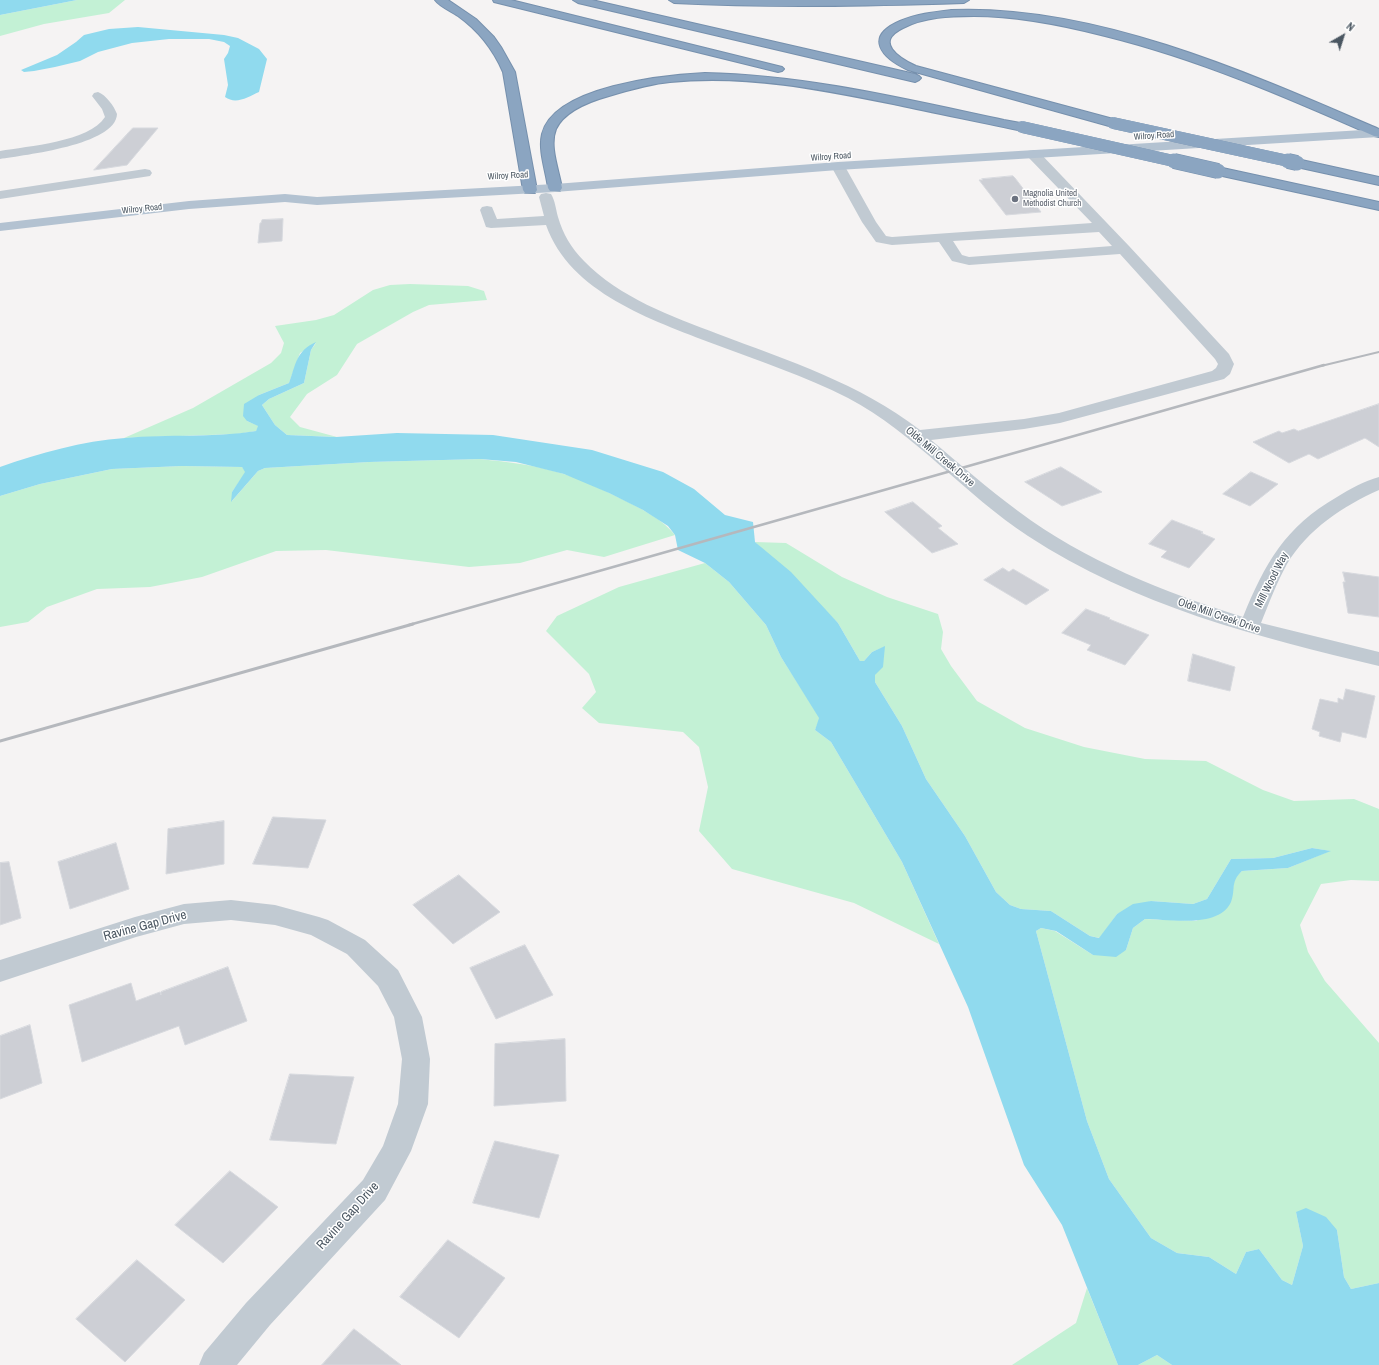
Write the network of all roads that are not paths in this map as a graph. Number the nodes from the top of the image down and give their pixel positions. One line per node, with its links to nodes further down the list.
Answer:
1 (440, 0): 20 (highway)
2 (498, 0): 11 (highway)
3 (578, 0): 9 (highway)
4 (674, 0): 5 (highway)
5 (977, 1)
6 (1251, 68): 8 (highway)
7 (98, 96): 14 (street)
8 (1329, 100)
9 (1113, 123): 10 (highway); 22 (highway, bridge)
10 (1355, 123): 12 (main road, Wilroy Road); 16 (main road, Wilroy Road)
11 (1022, 127): 19 (highway); 28 (highway, bridge)
12 (1379, 129): 13 (main road, Wilroy Road)
13 (1033, 154): 15 (main road, Wilroy Road); 32 (street)
14 (0, 155)
15 (838, 166): 25 (main road, Wilroy Road); 33 (street)
16 (653, 168)
17 (145, 173): 26 (street)
18 (568, 173): 19 (main road, Wilroy Road)
19 (553, 174): 20 (main road, Wilroy Road); 25 (highway)
20 (528, 175): 21 (main road, Wilroy Road); 24 (highway)
21 (512, 176)
22 (1379, 181)
23 (325, 187): 27 (main road, Wilroy Road)
24 (530, 190): 25 (street); 27 (main road, Wilroy Road)
25 (551, 193): 30 (street, Olde Mill Creek Drive)
26 (0, 195)
27 (284, 198): 31 (main road, Wilroy Road)
28 (1379, 206)
29 (487, 210): 30 (street)
30 (551, 220): 35 (street, Olde Mill Creek Drive)
31 (0, 227)
32 (1104, 227): 33 (street); 34 (street)
33 (943, 238): 34 (street)
34 (1124, 250): 35 (street)
35 (916, 436): 37 (street, Olde Mill Creek Drive)
36 (1379, 483): 37 (street, Mill Wood Way)
37 (1248, 627): 38 (street, Olde Mill Creek Drive)
38 (1379, 659)
39 (0, 971): 40 (street, Ravine Gap Drive)
40 (216, 1365)

